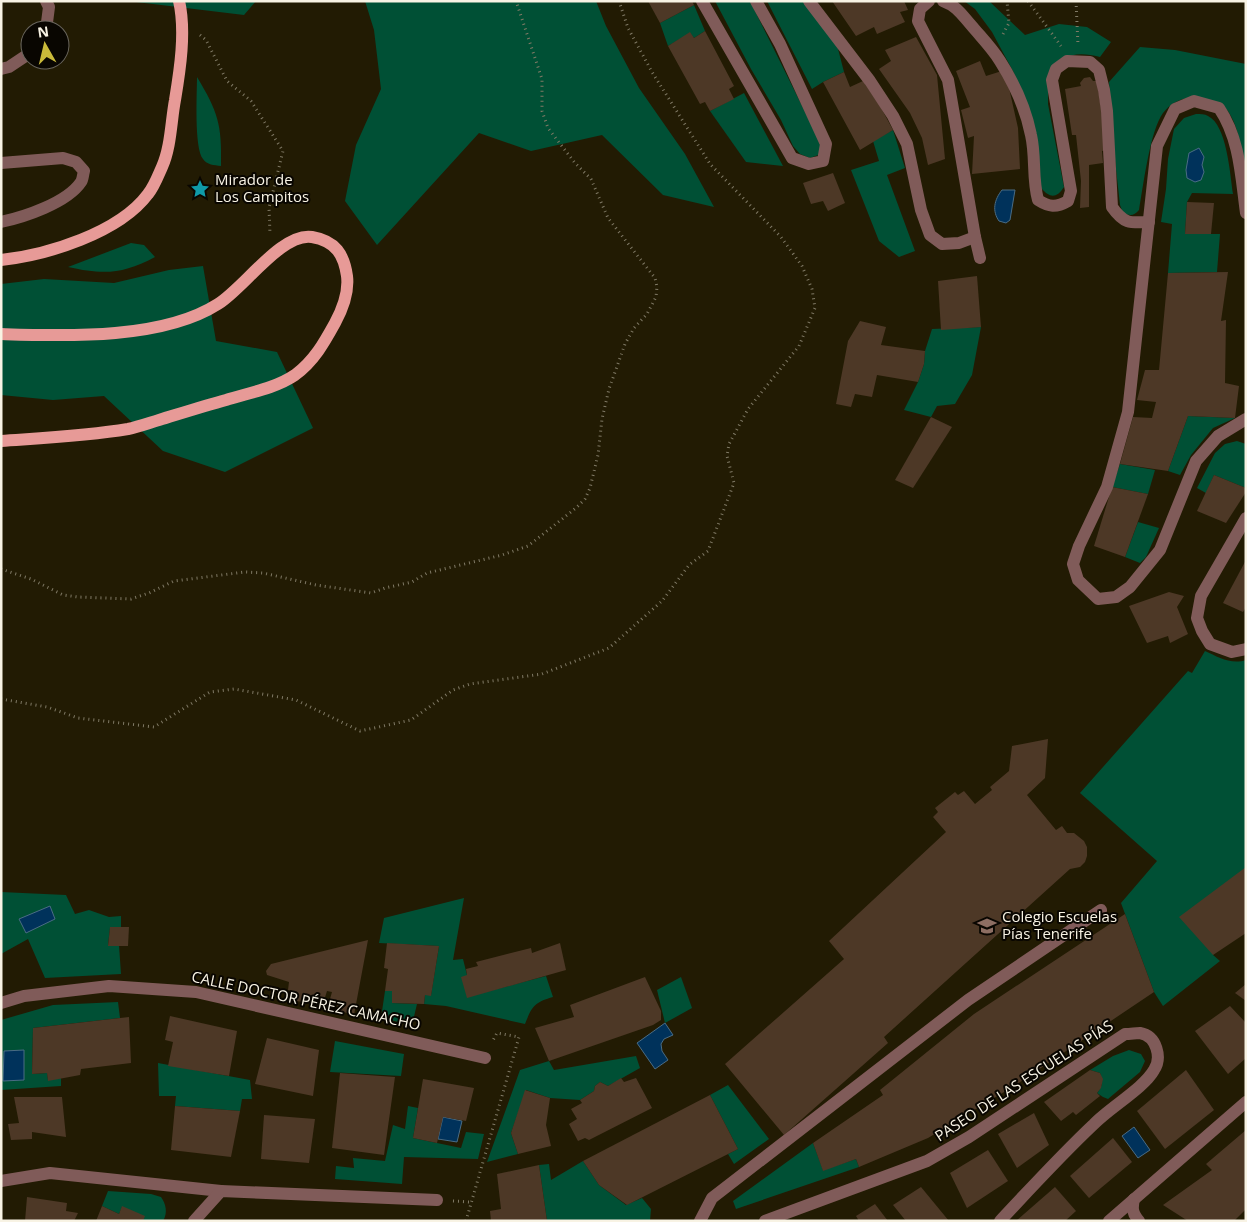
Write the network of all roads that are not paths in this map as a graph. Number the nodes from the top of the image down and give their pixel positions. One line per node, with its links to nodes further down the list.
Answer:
1 (46, 1): 8 (street)
2 (179, 1): 17 (main road)
3 (702, 1): 4 (street)
4 (756, 1)
5 (809, 1): 15 (street)
6 (929, 1): 15 (street)
7 (943, 1): 14 (street)
8 (47, 20)
9 (20, 60): 10 (street)
10 (1, 69)
11 (1, 163): 13 (street)
12 (1246, 213): 14 (street)
13 (1, 222)
14 (1149, 222): 19 (street)
15 (975, 237): 16 (street)
16 (980, 258)
17 (1, 260)
18 (1, 334): 20 (main road)
19 (1246, 419)
20 (1, 441)
21 (1246, 518): 22 (street)
22 (1246, 649)
23 (1101, 910): 32 (street)
24 (1, 1004): 25 (street, CALLE DOCTOR PÉREZ CAMACHO)
25 (485, 1058)
26 (1246, 1102): 29 (street)
27 (1, 1181): 28 (street)
28 (221, 1191): 30 (street); 31 (street)
29 (1134, 1199): 35 (street); 36 (street)
30 (437, 1200)
31 (194, 1221)
32 (700, 1221)
33 (765, 1221): 34 (street, PASEO DE LAS ESCUELAS PÍAS)
34 (1000, 1221)
35 (1108, 1221)
36 (1139, 1221)

